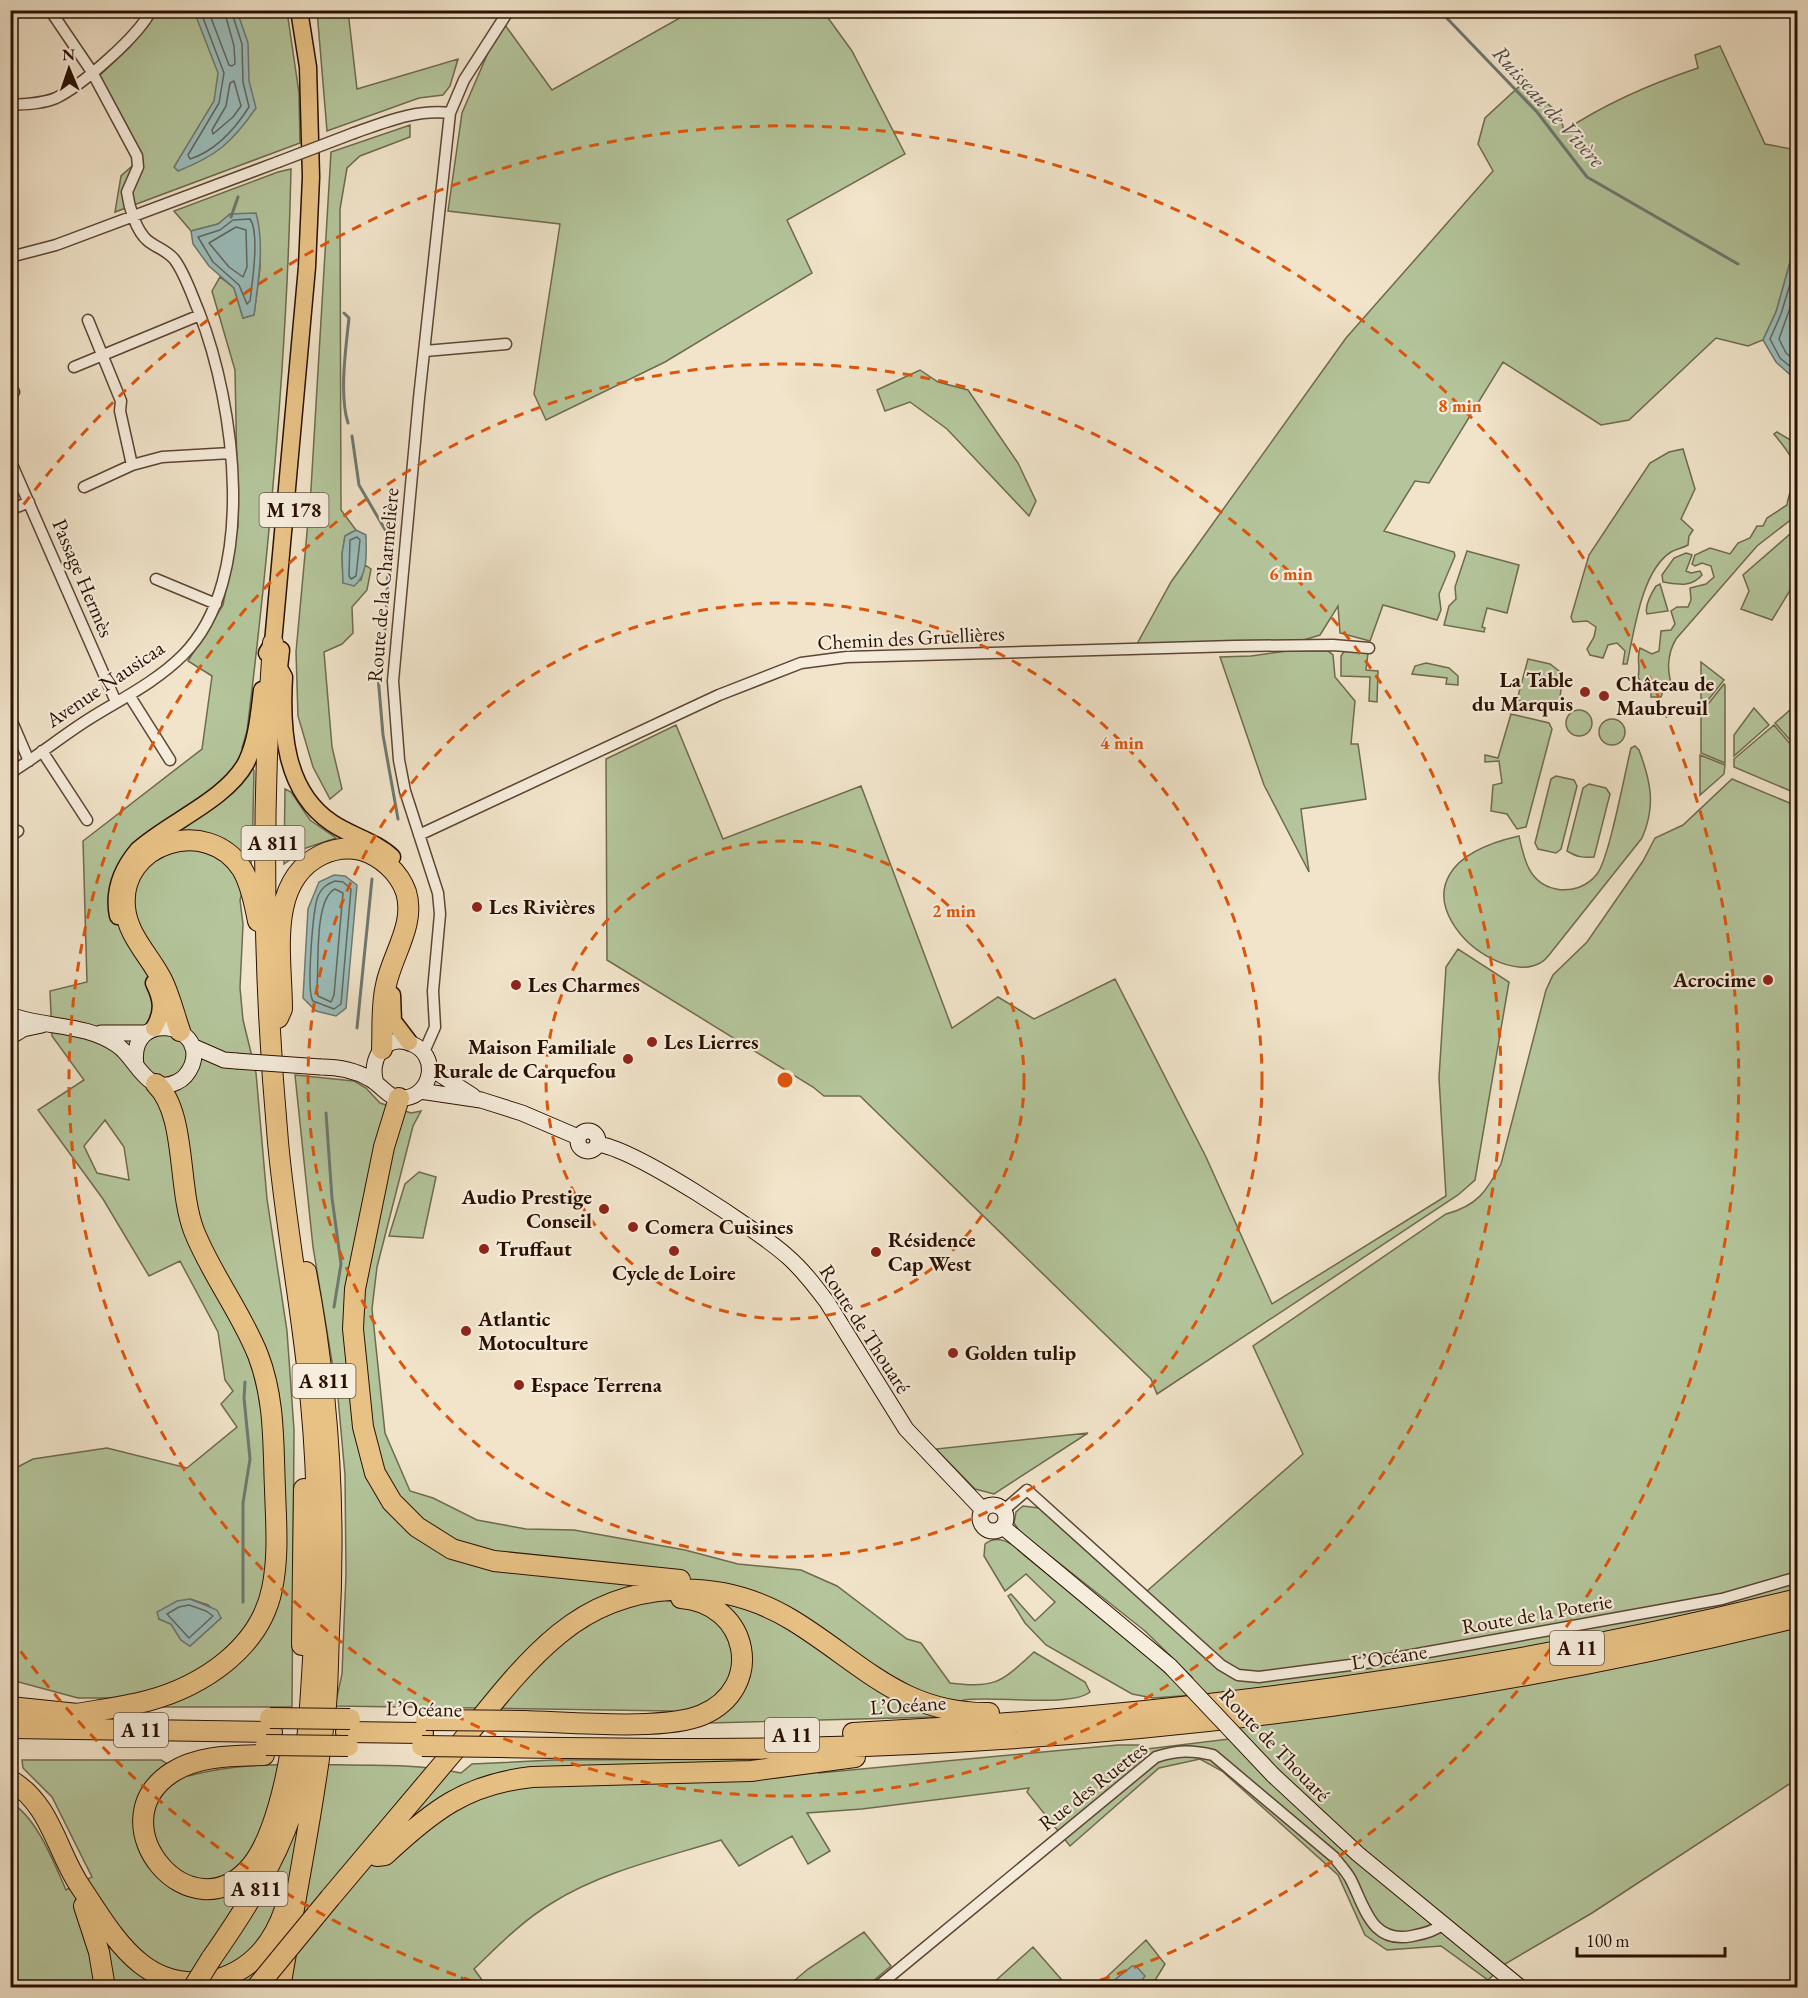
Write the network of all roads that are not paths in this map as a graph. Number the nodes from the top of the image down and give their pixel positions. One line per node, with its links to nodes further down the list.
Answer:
1 (50, 10): 5 (street)
2 (151, 10): 5 (street)
3 (299, 10): 10 (main road, M 178)
4 (509, 10): 7 (street, Route de la Charmelière)
5 (92, 72): 6 (street); 8 (street)
6 (10, 105)
7 (450, 113): 8 (street, bridge); 14 (street, Route de la Charmelière)
8 (134, 214): 9 (street); 11 (street, Avenue Nausicaa)
9 (10, 257)
10 (307, 267): 25 (main road, M 178); 27 (main road, M 178)
11 (200, 315): 15 (street); 17 (street, Avenue Nausicaa)
12 (88, 320): 15 (street)
13 (506, 344): 14 (street)
14 (425, 351): 36 (street, Route de la Charmelière)
15 (102, 356): 16 (street); 19 (street)
16 (74, 367)
17 (231, 453): 19 (street); 24 (street, Avenue Nausicaa)
18 (10, 460): 21 (street, Passage Hermès)
19 (132, 465): 20 (street)
20 (84, 487)
21 (29, 502): 22 (street, Passage Hermès); 29 (street, Passage Hermès)
22 (10, 510)
23 (156, 579): 24 (street)
24 (216, 604): 28 (street, Avenue Nausicaa)
25 (273, 643): 37 (highway, A 811); 40 (main road)
26 (1369, 648): 36 (street, Chemin des Gruellières)
27 (279, 668): 38 (highway, A 811); 43 (main road)
28 (129, 694): 29 (street, Avenue Nausicaa); 32 (street)
29 (116, 702): 31 (street, Avenue Nausicaa)
30 (10, 717): 33 (street)
31 (42, 752): 33 (street, Avenue Nausicaa); 35 (street)
32 (170, 760)
33 (29, 761): 34 (street, Avenue Nausicaa)
34 (10, 773)
35 (87, 820)
36 (419, 834): 45 (street, Route de la Charmelière)
37 (266, 957): 42 (highway); 56 (highway, A 811)
38 (278, 1018): 44 (highway); 76 (highway, A 811)
39 (13, 1025): 41 (main road)
40 (150, 1031): 41 (main road); 42 (main road); 47 (main road)
41 (96, 1033): 47 (main road)
42 (186, 1038): 46 (main road); 48 (main road)
43 (409, 1042): 44 (main road); 45 (main road)
44 (380, 1051): 49 (main road); 51 (main road)
45 (424, 1052): 50 (main road)
46 (230, 1060): 48 (main road); 49 (main road, bridge)
47 (136, 1065): 52 (main road)
48 (191, 1068): 52 (main road)
49 (341, 1068): 51 (main road)
50 (430, 1068): 53 (main road); 55 (main road)
51 (376, 1083): 54 (main road)
52 (156, 1084): 65 (highway)
53 (420, 1091): 54 (main road); 55 (main road)
54 (399, 1098): 62 (highway)
55 (481, 1100): 57 (main road, Route de Thouaré)
56 (302, 1330): 71 (highway); 81 (highway, A 811, bridge)
57 (983, 1510): 58 (main road); 59 (main road)
58 (1004, 1510): 59 (main road); 60 (street, Route de la Poterie)
59 (1002, 1527): 79 (main road, Route de Thouaré, bridge)
60 (1797, 1577)
61 (1797, 1599): 66 (highway, L’Océane / A 11)
62 (780, 1613): 66 (highway); 78 (highway)
63 (1797, 1617): 73 (highway, L’Océane / A 11)
64 (10, 1707): 65 (highway)
65 (76, 1714): 71 (highway)
66 (1063, 1718): 68 (highway, L’Océane / A 11)
67 (10, 1728): 71 (highway, L’Océane / A 11)
68 (522, 1728): 70 (highway, L’Océane / A 11); 75 (highway)
69 (348, 1732): 70 (highway, L’Océane / A 11); 71 (highway, L’Océane / A 11); 71 (highway, L’Océane / A 11, bridge)
70 (424, 1733): 73 (highway, L’Océane / A 11, bridge)
71 (268, 1737): 72 (highway, L’Océane / A 11)
72 (10, 1741)
73 (913, 1744): 75 (highway)
74 (10, 1780): 77 (highway)
75 (377, 1856): 78 (highway)
76 (299, 1873): 77 (highway); 84 (highway, A 811)
77 (80, 1886): 80 (highway)
78 (332, 1903): 82 (highway, bridge); 83 (highway)
79 (1443, 1924): 85 (street, Rue des Ruettes); 86 (main road, Route de Thouaré)
80 (105, 1988)
81 (193, 1988)
82 (256, 1988)
83 (267, 1988)
84 (280, 1988)
85 (876, 1988)
86 (1521, 1988)

